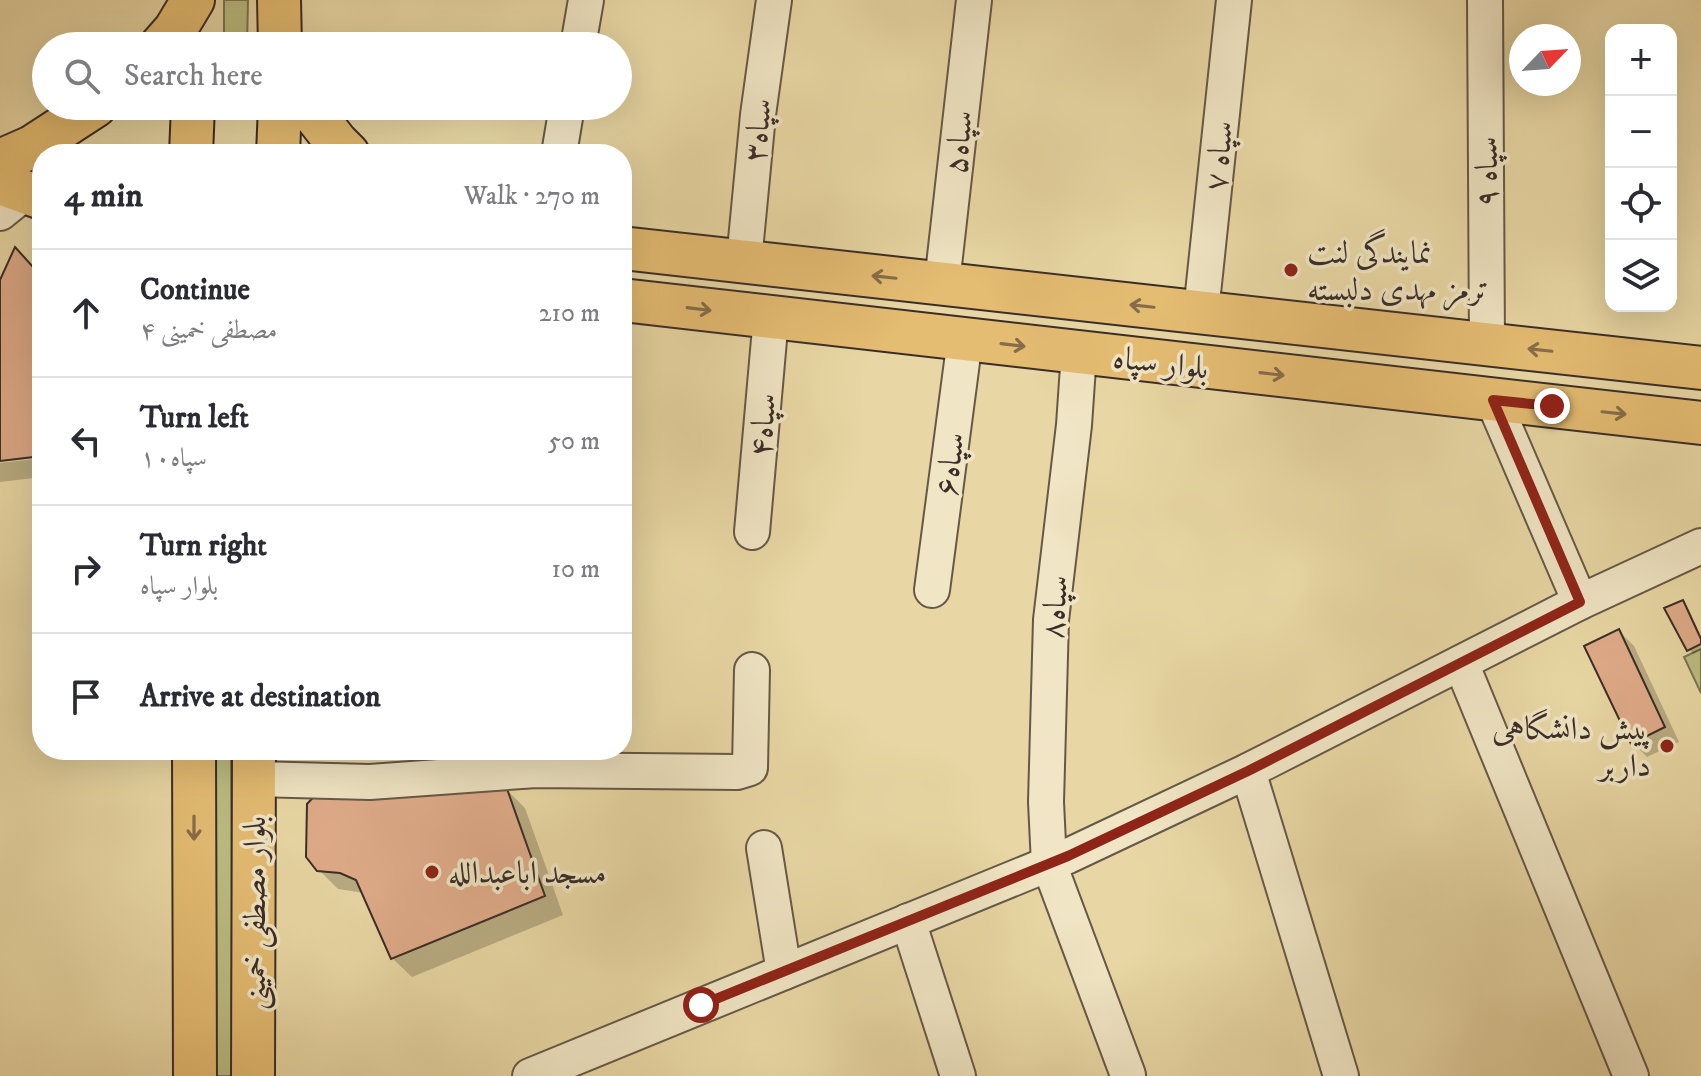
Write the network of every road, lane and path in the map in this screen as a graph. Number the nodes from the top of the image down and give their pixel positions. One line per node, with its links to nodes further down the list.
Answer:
1 (196, 0): 8 (main road); 9 (main road)
2 (279, 0): 10 (main road)
3 (586, 0): 11 (street)
4 (774, 0): 25 (street, سپاه۳)
5 (974, 0): 26 (street, سپاه۵)
6 (1234, 0): 28 (street, سپاه ۷)
7 (1485, 0): 31 (street, سپاه ۹)
8 (173, 32)
9 (196, 32)
10 (280, 32)
11 (580, 32)
12 (73, 120): 17 (main road)
13 (192, 120): 18 (main road)
14 (279, 120): 19 (main road)
15 (319, 120): 20 (main road)
16 (565, 120): 21 (street)
17 (37, 144)
18 (191, 144)
19 (278, 144)
20 (338, 144)
21 (561, 144)
22 (32, 147): 23 (main road)
23 (0, 161)
24 (632, 249): 25 (main road, بلوار سپاه)
25 (744, 261): 26 (main road, بلوار سپاه, one-way to 25)
26 (942, 283): 28 (main road, بلوار سپاه, one-way to 26)
27 (632, 301): 29 (main road, بلوار سپاه, one-way to 29)
28 (1201, 312): 31 (main road, بلوار سپاه)
29 (771, 317): 30 (main road, بلوار سپاه); 36 (street, سپاه۴)
30 (965, 339): 32 (main road, بلوار سپاه, one-way to 32); 38 (street, سپاه۶)
31 (1487, 344): 33 (main road, بلوار سپاه, one-way to 31)
32 (1079, 352): 34 (main road, بلوار سپاه, one-way to 34); 47 (street, سپاه۸)
33 (1701, 368)
34 (1493, 400): 35 (main road, بلوار سپاه, one-way to 35); 39 (street)
35 (1701, 423)
36 (752, 532)
37 (1701, 546): 39 (street)
38 (932, 590)
39 (1580, 602): 40 (street)
40 (1461, 663): 45 (street); 56 (street)
41 (752, 670): 43 (street)
42 (194, 760): 51 (main road, بلوار مصطفی خمینی, one-way to 51)
43 (567, 760): 44 (street)
44 (254, 765): 52 (main road, بلوار مصطفی خمینی)
45 (1248, 771): 47 (street); 55 (street)
46 (764, 848): 49 (street)
47 (1049, 864): 48 (street); 50 (street, سپاه۸)
48 (908, 921): 49 (street); 54 (street)
49 (784, 972): 53 (street)
50 (1128, 1075)
51 (195, 1076)
52 (253, 1076)
53 (530, 1076)
54 (958, 1076)
55 (1341, 1076)
56 (1631, 1076)

